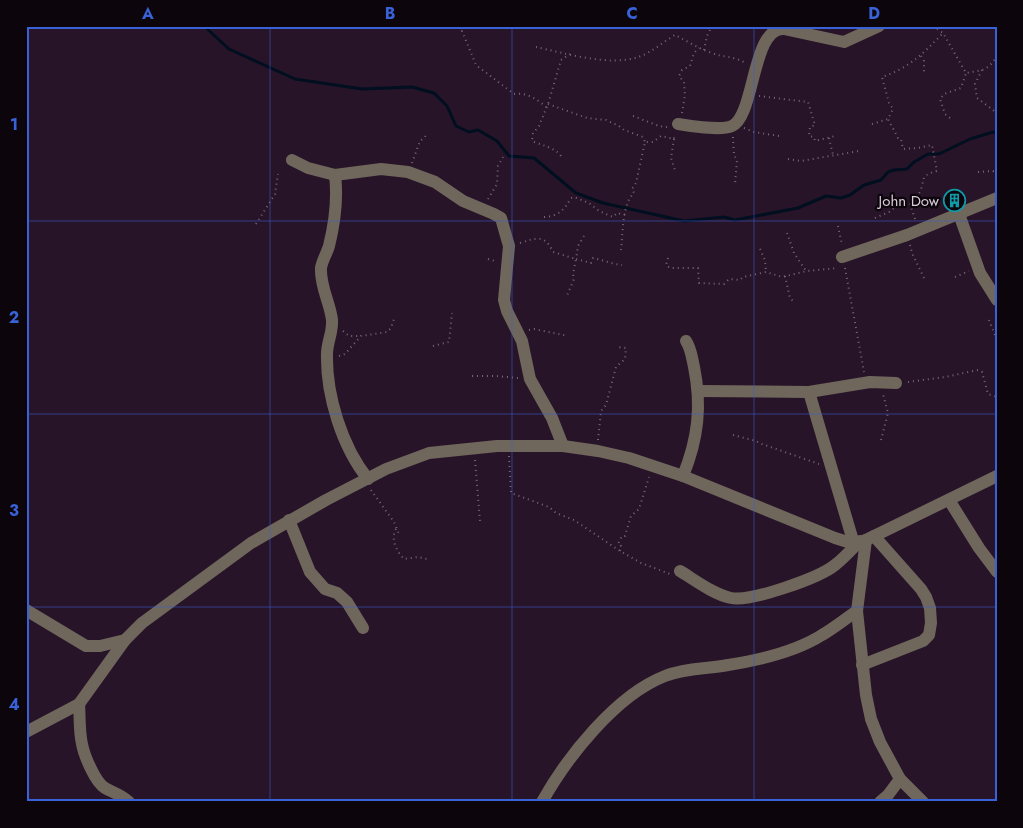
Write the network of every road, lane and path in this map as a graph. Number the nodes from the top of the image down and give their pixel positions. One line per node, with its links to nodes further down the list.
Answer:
1 (464, 26): 18 (path)
2 (712, 26): 8 (path)
3 (879, 26): 12 (street)
4 (934, 26): 5 (path)
5 (943, 33): 10 (path); 14 (path)
6 (536, 47): 9 (path)
7 (699, 48): 8 (path); 9 (path); 25 (path)
8 (704, 50): 12 (path)
9 (570, 54): 17 (path)
10 (921, 56): 15 (path); 22 (path)
11 (997, 56): 13 (path)
12 (755, 69): 16 (street)
13 (982, 70): 14 (path); 19 (path)
14 (966, 73): 21 (path)
15 (924, 74)
16 (748, 95): 24 (street); 29 (path)
17 (548, 104): 18 (path); 31 (path)
18 (546, 107): 33 (path)
19 (997, 113)
20 (633, 116): 25 (path)
21 (950, 118)
22 (888, 119): 23 (path); 46 (path)
23 (872, 124)
24 (734, 125): 25 (street); 27 (path); 44 (path)
25 (676, 126): 30 (path)
26 (426, 132): 39 (path)
27 (779, 136)
28 (834, 136): 29 (path)
29 (829, 138): 34 (path)
30 (674, 139): 31 (path); 38 (path)
31 (645, 142): 49 (path)
32 (859, 151): 34 (path)
33 (561, 156)
34 (833, 156): 36 (path)
35 (503, 157): 47 (path)
36 (788, 159)
37 (292, 160): 42 (street)
38 (675, 170)
39 (408, 172): 42 (street); 47 (street)
40 (978, 172): 43 (path)
41 (278, 174): 52 (path)
42 (336, 175): 76 (street)
43 (997, 175)
44 (735, 184)
45 (997, 198): 48 (street)
46 (910, 204): 51 (path); 55 (path)
47 (482, 208): 57 (street)
48 (959, 214): 55 (street); 64 (street)
49 (626, 215): 50 (path); 59 (path)
50 (544, 218)
51 (875, 218)
52 (256, 224)
53 (838, 226): 60 (path)
54 (787, 233): 66 (path)
55 (913, 233): 60 (street); 69 (path)
56 (584, 236): 62 (path)
57 (509, 246): 62 (path); 77 (street)
58 (760, 249): 65 (path)
59 (621, 250)
60 (842, 257)
61 (668, 258): 65 (path)
62 (576, 259): 63 (path); 70 (path)
63 (622, 265)
64 (978, 268): 68 (path); 71 (street)
65 (766, 272): 67 (path)
66 (807, 272): 67 (path); 87 (path)
67 (786, 276): 72 (path)
68 (955, 277)
69 (924, 278)
70 (566, 298)
71 (997, 300)
72 (793, 301)
73 (452, 314): 82 (path)
74 (395, 316): 78 (path)
75 (990, 320): 80 (path)
76 (332, 330): 78 (path); 84 (street)
77 (519, 332): 79 (path); 86 (street)
78 (361, 336): 84 (path)
79 (568, 336)
80 (997, 340)
81 (686, 342): 89 (street)
82 (433, 346)
83 (616, 347): 98 (path)
84 (327, 360): 103 (street)
85 (472, 376): 86 (path)
86 (530, 379): 96 (street)
87 (870, 382): 88 (street); 90 (street)
88 (896, 383): 92 (path)
89 (698, 390): 90 (street); 101 (street)
90 (809, 392): 100 (street)
91 (882, 394): 94 (path)
92 (997, 397)
93 (733, 435): 100 (path)
94 (881, 440)
95 (509, 446): 96 (street); 97 (street); 110 (path)
96 (563, 446): 98 (street)
97 (474, 448): 103 (street); 106 (path)
98 (598, 451): 99 (street)
99 (653, 466): 101 (street); 110 (path)
100 (831, 468): 109 (street)
101 (683, 476): 109 (street)
102 (997, 476): 104 (street)
103 (366, 480): 105 (street); 107 (path)
104 (949, 500): 109 (street); 113 (street)
105 (289, 520): 116 (street); 117 (street)
106 (480, 521)
107 (397, 529): 108 (path); 111 (path)
108 (399, 534)
109 (864, 540): 112 (street); 115 (street); 118 (street)
110 (620, 551): 112 (path)
111 (427, 559)
112 (680, 571)
113 (997, 572)
114 (26, 610): 117 (street)
115 (857, 612): 118 (street); 123 (street)
116 (363, 628)
117 (125, 640): 119 (street)
118 (862, 665): 121 (street)
119 (79, 704): 120 (street); 122 (street)
120 (26, 732)
121 (900, 779): 124 (street); 125 (street)
122 (129, 802)
123 (542, 802)
124 (880, 802)
125 (923, 802)

